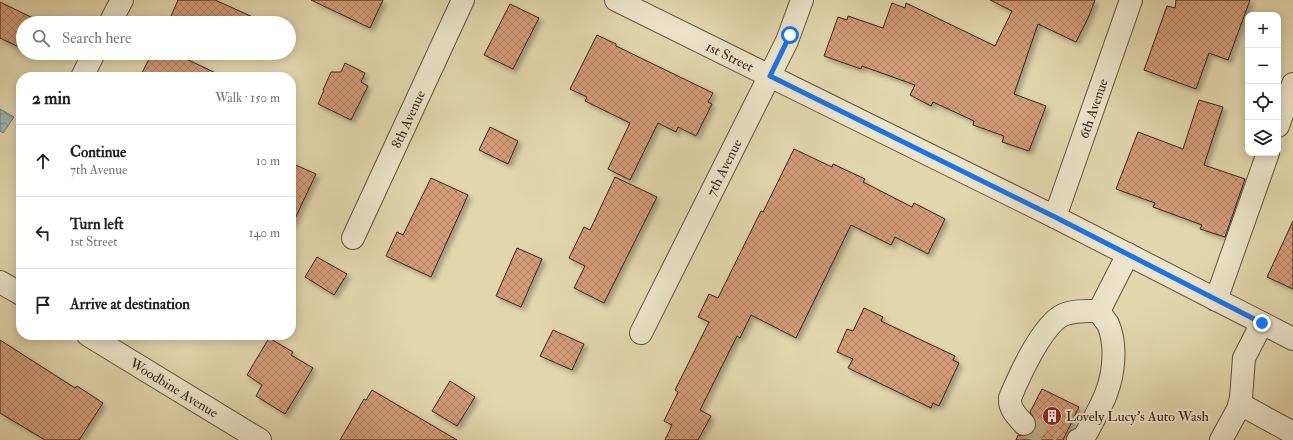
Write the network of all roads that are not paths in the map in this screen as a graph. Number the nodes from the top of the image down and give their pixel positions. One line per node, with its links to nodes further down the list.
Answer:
1 (122, 0): 6 (street)
2 (463, 0): 14 (street, 8th Avenue)
3 (616, 0): 9 (street, 1st Street)
4 (802, 0): 9 (street, 7th Avenue)
5 (1131, 0): 13 (street, 6th Avenue)
6 (114, 16)
7 (90, 60): 8 (street)
8 (84, 72)
9 (770, 76): 13 (street, 1st Street); 21 (street, 7th Avenue)
10 (1293, 84): 11 (street)
11 (1280, 120)
12 (1267, 156): 18 (street)
13 (1055, 217): 15 (street, 1st Street)
14 (353, 238)
15 (1128, 254): 18 (street, 1st Street); 19 (street)
16 (0, 282): 17 (street)
17 (16, 291)
18 (1216, 300): 20 (street, 1st Street)
19 (1099, 311): 25 (street); 28 (street)
20 (1262, 323): 22 (street, 1st Street); 24 (street)
21 (641, 334)
22 (1293, 339)
23 (96, 340): 27 (street, Woodbine Avenue)
24 (1240, 404): 26 (street); 29 (street)
25 (1024, 424)
26 (1293, 434)
27 (260, 440)
28 (1078, 440)
29 (1221, 440)

